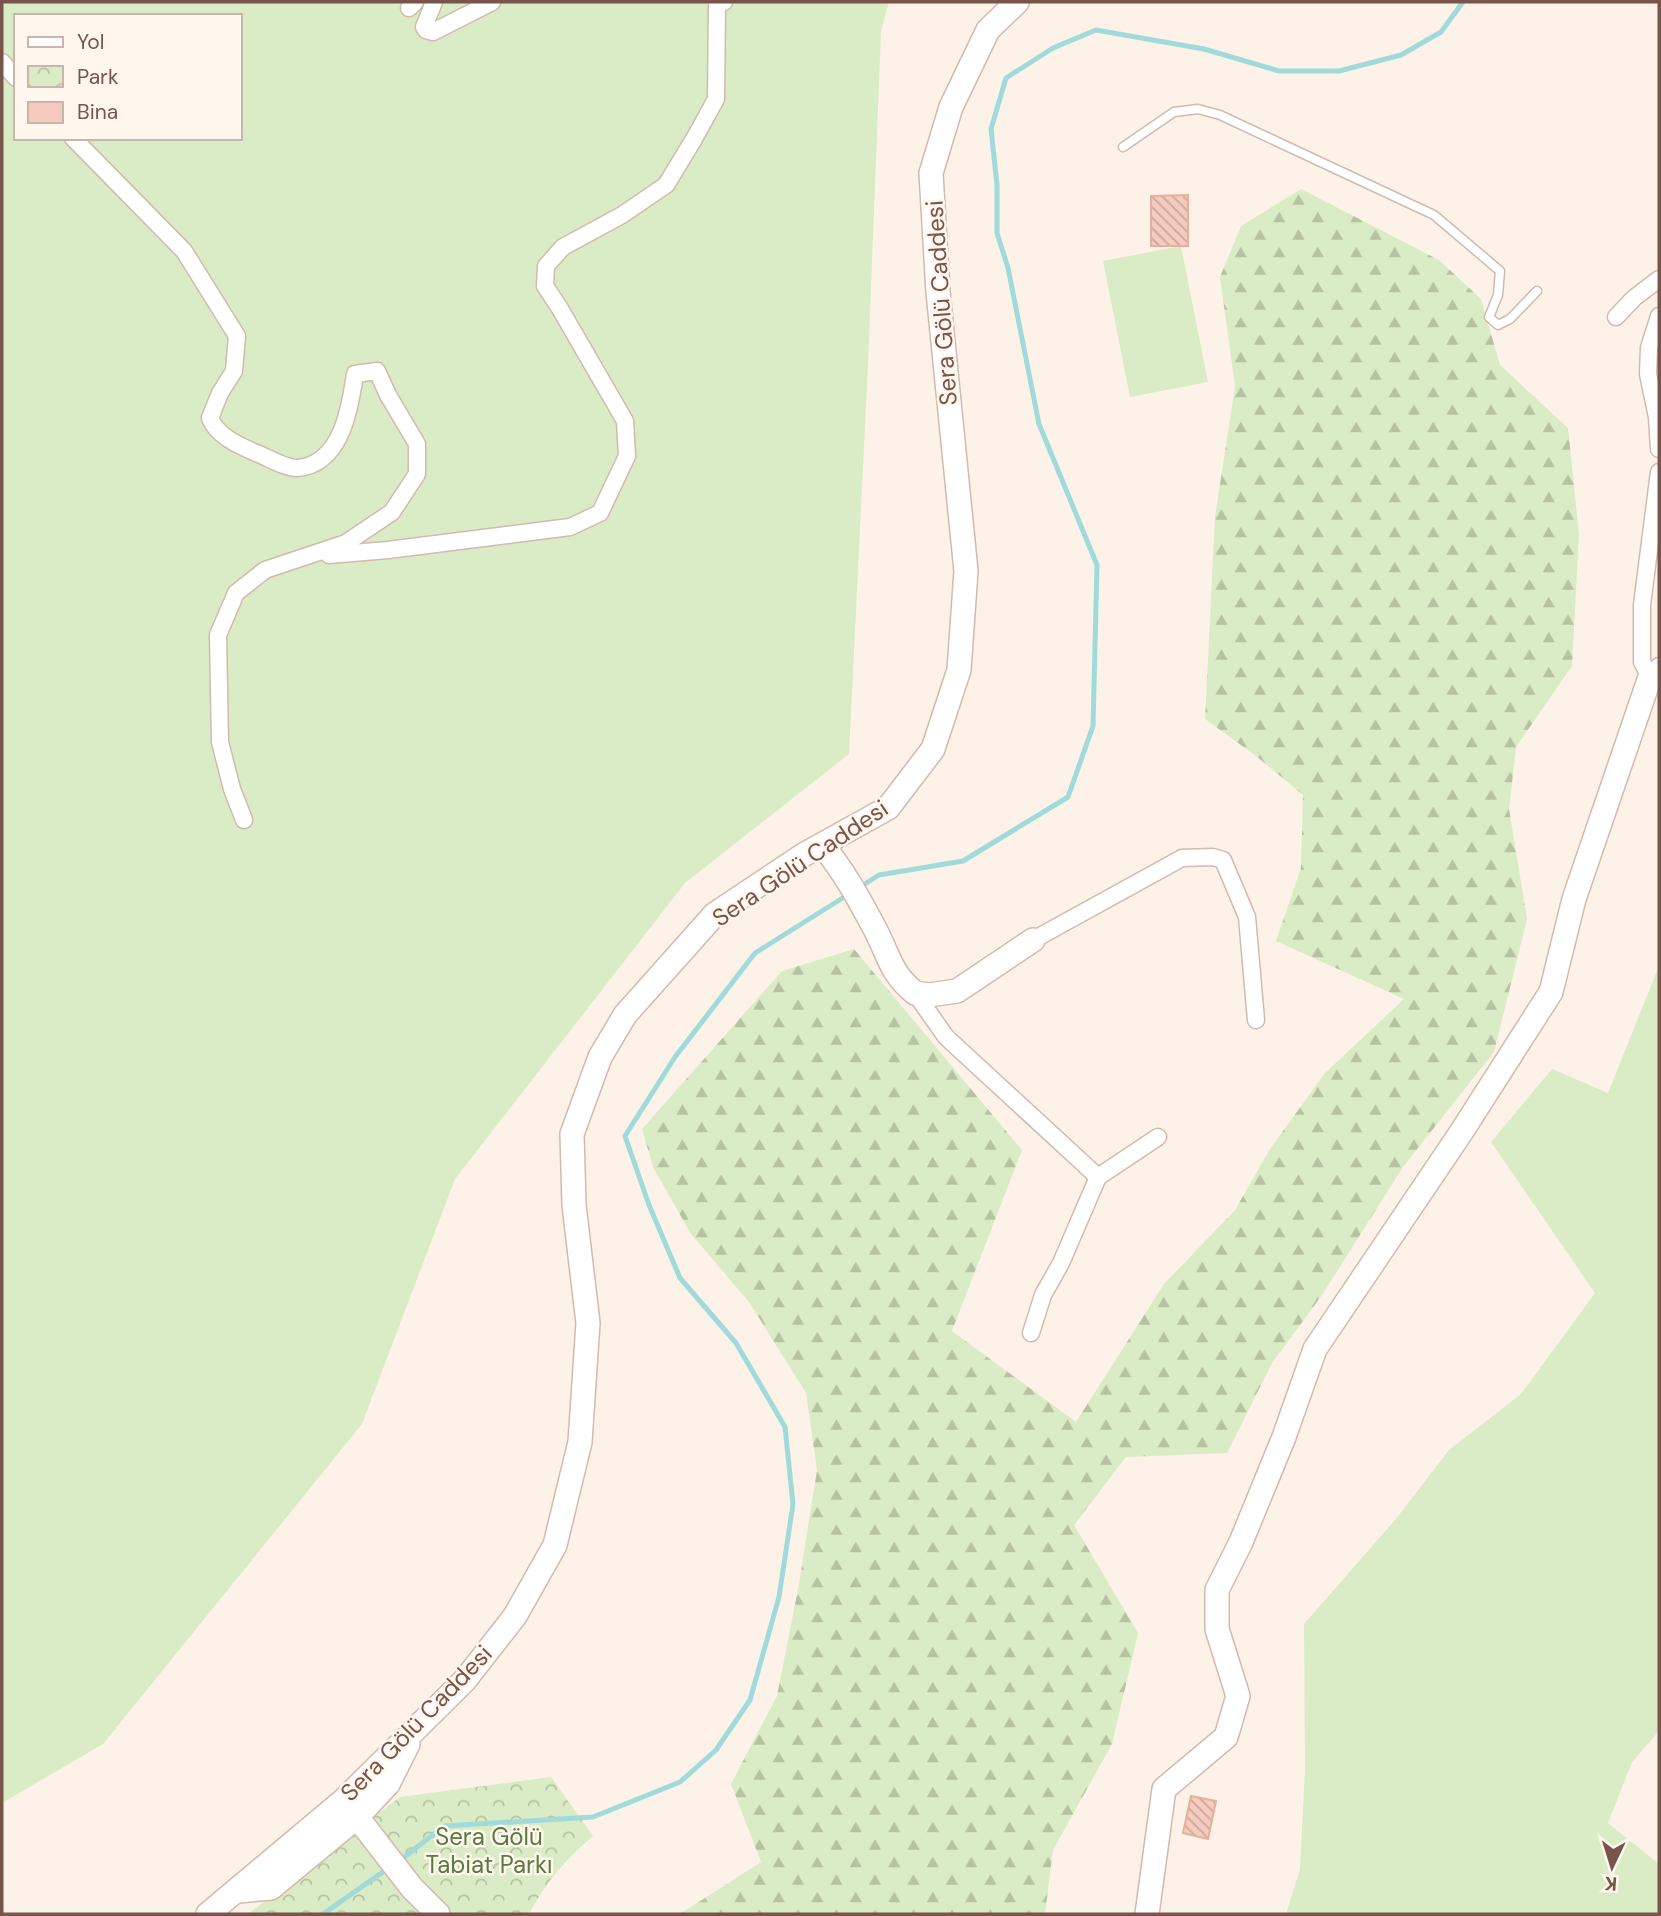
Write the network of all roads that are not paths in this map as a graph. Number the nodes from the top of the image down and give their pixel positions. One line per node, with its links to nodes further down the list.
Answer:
1 (434, 2): 2 (street)
2 (492, 2)
3 (724, 2): 15 (street)
4 (1017, 2): 18 (main road, Sera Gölü Caddesi)
5 (2, 62): 6 (street)
6 (14, 76)
7 (75, 140): 15 (street)
8 (1123, 147): 10 (lane)
9 (1659, 279): 12 (street)
10 (1537, 292)
11 (1659, 316): 13 (street)
12 (1616, 317)
13 (1659, 449)
14 (1659, 472): 16 (street)
15 (298, 557): 17 (street)
16 (1655, 672): 30 (main road)
17 (244, 820)
18 (822, 845): 20 (main road); 25 (main road, Sera Gölü Caddesi)
19 (1033, 940): 20 (main road); 21 (street)
20 (915, 993): 23 (street)
21 (1256, 1020)
22 (1158, 1137): 23 (street)
23 (1098, 1177): 24 (street)
24 (1031, 1334)
25 (416, 1728): 26 (main road); 27 (main road, Sera Gölü Caddesi)
26 (357, 1817): 27 (main road); 29 (main road)
27 (238, 1891): 28 (main road, Sera Gölü Caddesi)
28 (208, 1914)
29 (438, 1914)
30 (1147, 1914)

